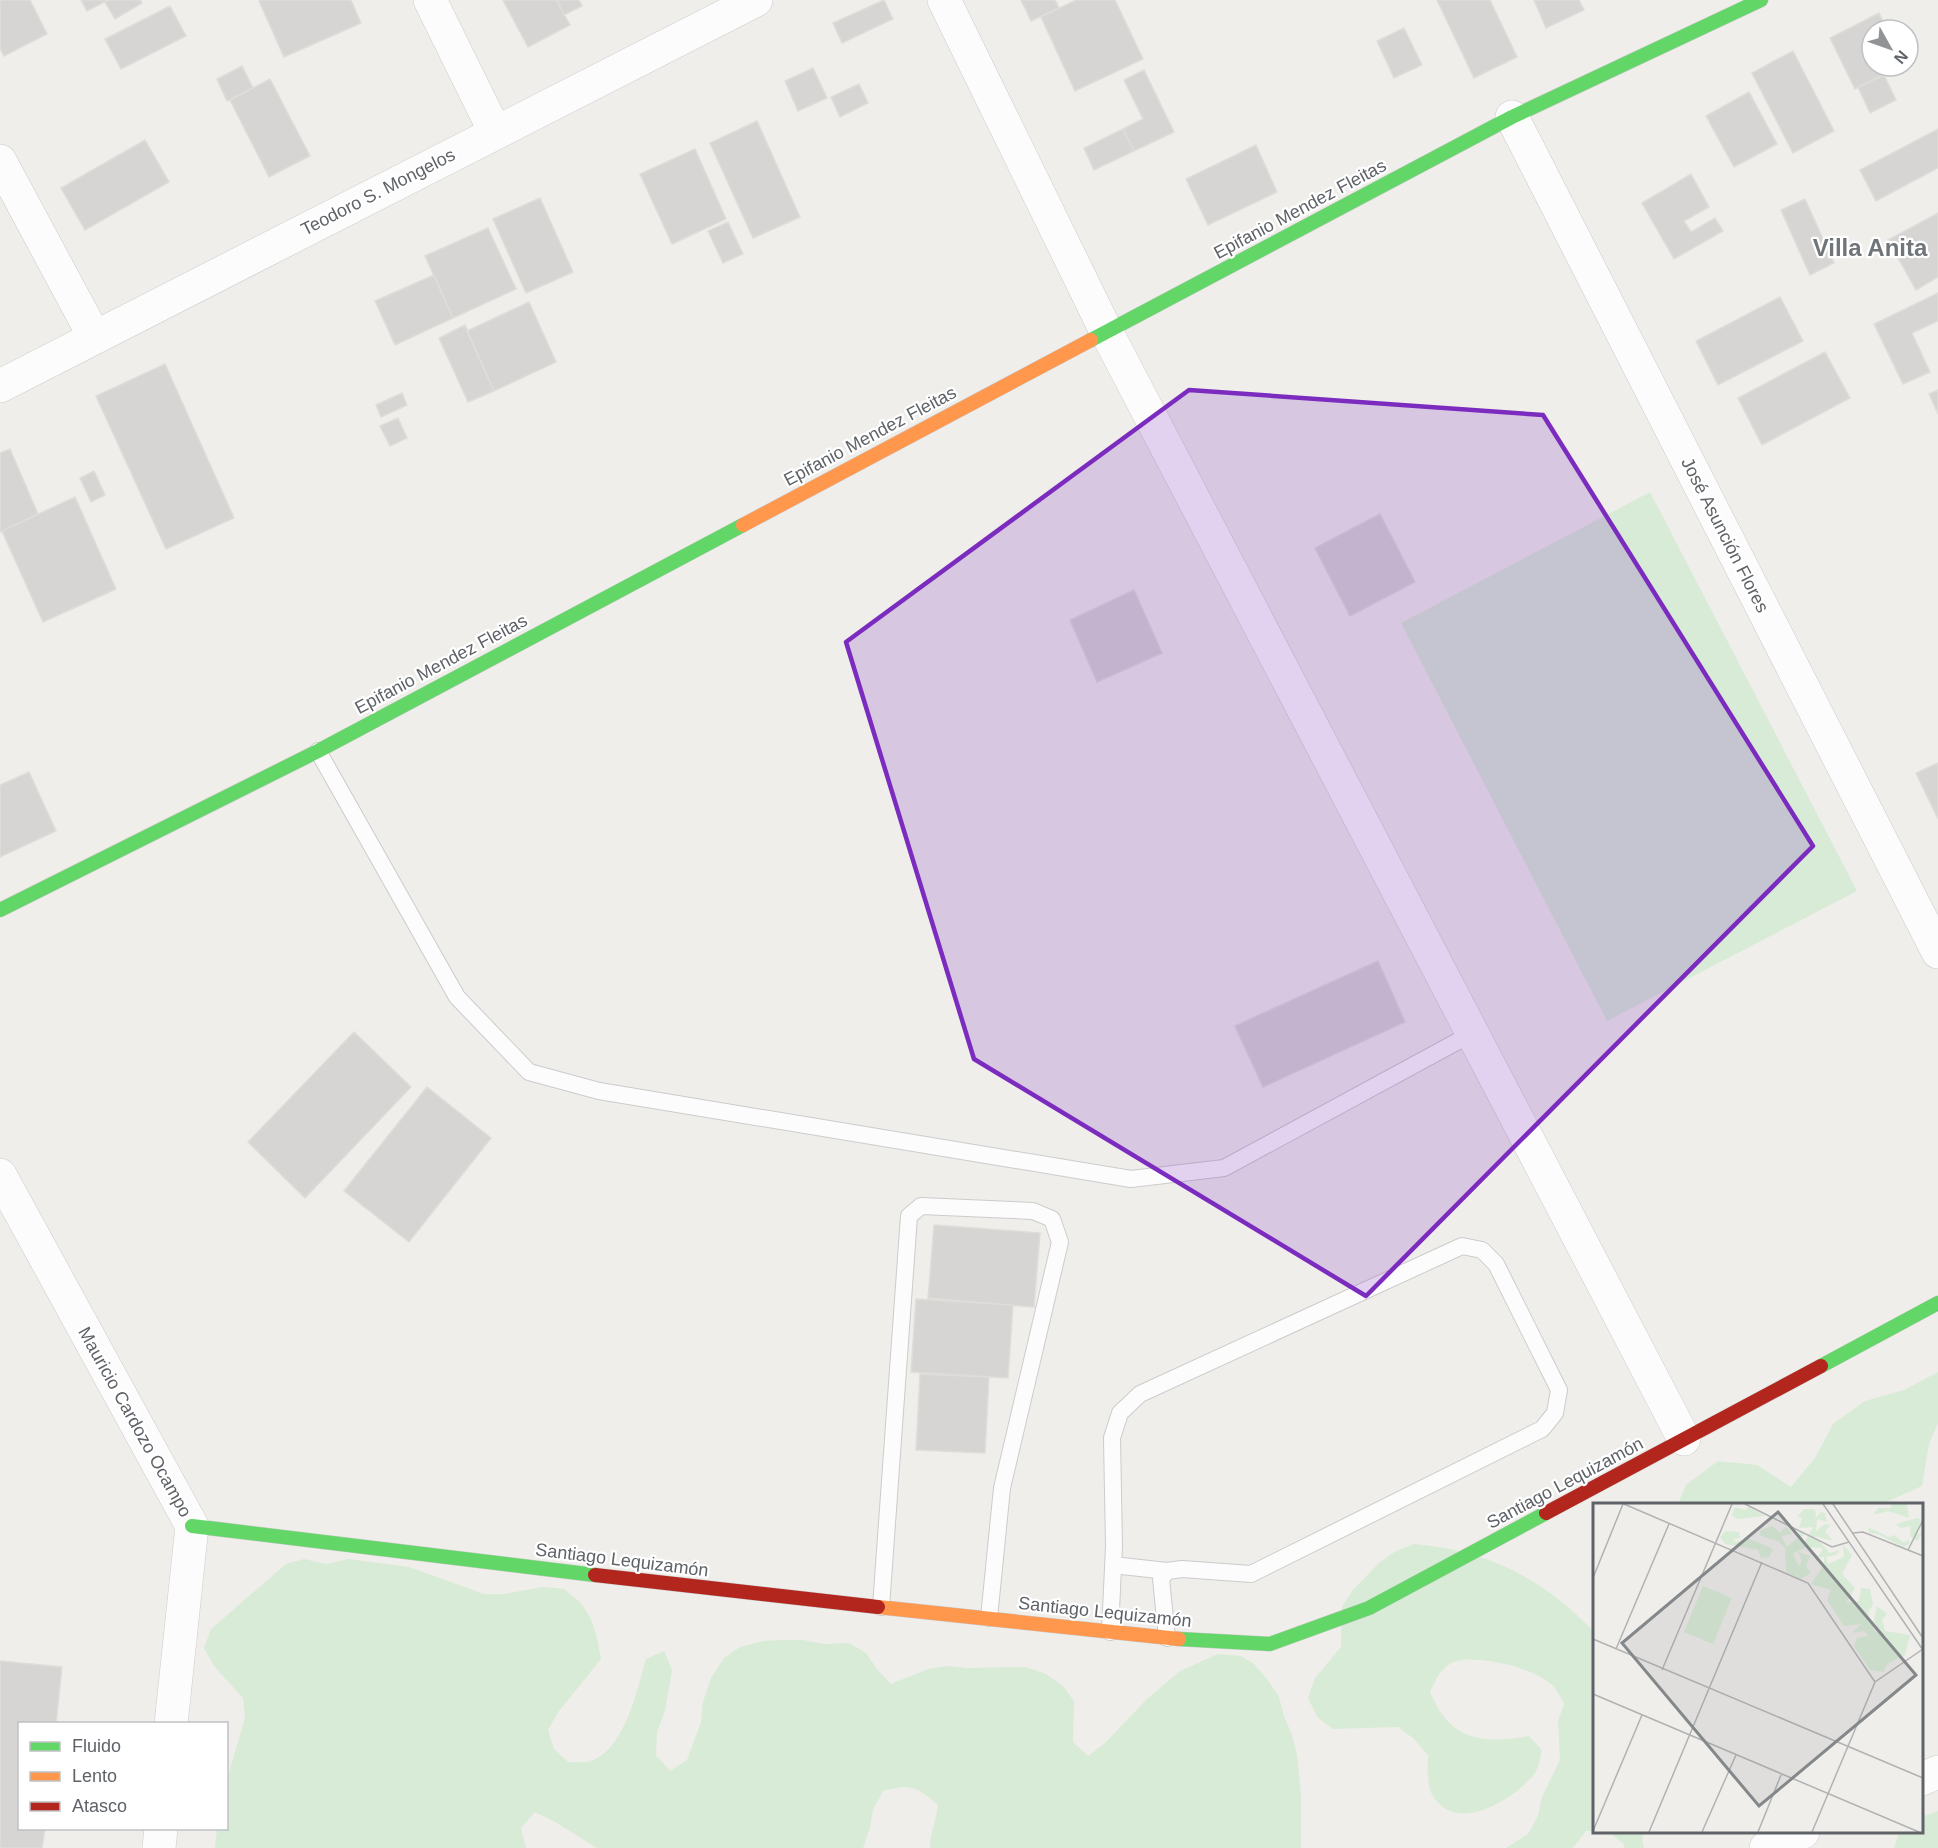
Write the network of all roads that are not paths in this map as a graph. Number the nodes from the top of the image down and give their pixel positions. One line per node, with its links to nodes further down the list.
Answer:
1 (430, 0): 6 (street)
2 (756, 0): 6 (street, Teodoro S. Mongelos)
3 (944, 0): 8 (street)
4 (1761, 0): 5 (street, Epifanio Mendez Fleitas)
5 (1512, 117): 8 (street, Epifanio Mendez Fleitas); 13 (street, José Asunción Flores)
6 (495, 132): 9 (street, Teodoro S. Mongelos)
7 (0, 161): 9 (street)
8 (1106, 331): 11 (street, Epifanio Mendez Fleitas); 14 (street)
9 (94, 336): 10 (street, Teodoro S. Mongelos)
10 (0, 386)
11 (318, 751): 12 (street, Epifanio Mendez Fleitas); 14 (lane)
12 (0, 910)
13 (1938, 952)
14 (1473, 1033): 17 (street)
15 (0, 1175): 18 (street, Mauricio Cardozo Ocampo)
16 (1938, 1304): 17 (street, Santiago Lequizamón)
17 (1684, 1439): 24 (street, Santiago Lequizamón)
18 (192, 1526): 21 (street, Santiago Lequizamón); 25 (street, Mauricio Cardozo Ocampo)
19 (1113, 1565): 20 (lane); 20 (lane); 23 (lane)
20 (1167, 1571): 24 (lane)
21 (881, 1607): 22 (street, Santiago Lequizamón); 22 (lane)
22 (989, 1618): 23 (street, Santiago Lequizamón)
23 (1110, 1632): 24 (street, Santiago Lequizamón)
24 (1167, 1638)
25 (171, 1722)
26 (1938, 1772): 27 (street)
27 (1923, 1779)
28 (161, 1830): 30 (street)
29 (1801, 1833): 31 (street)
30 (159, 1848)
31 (1766, 1848)

